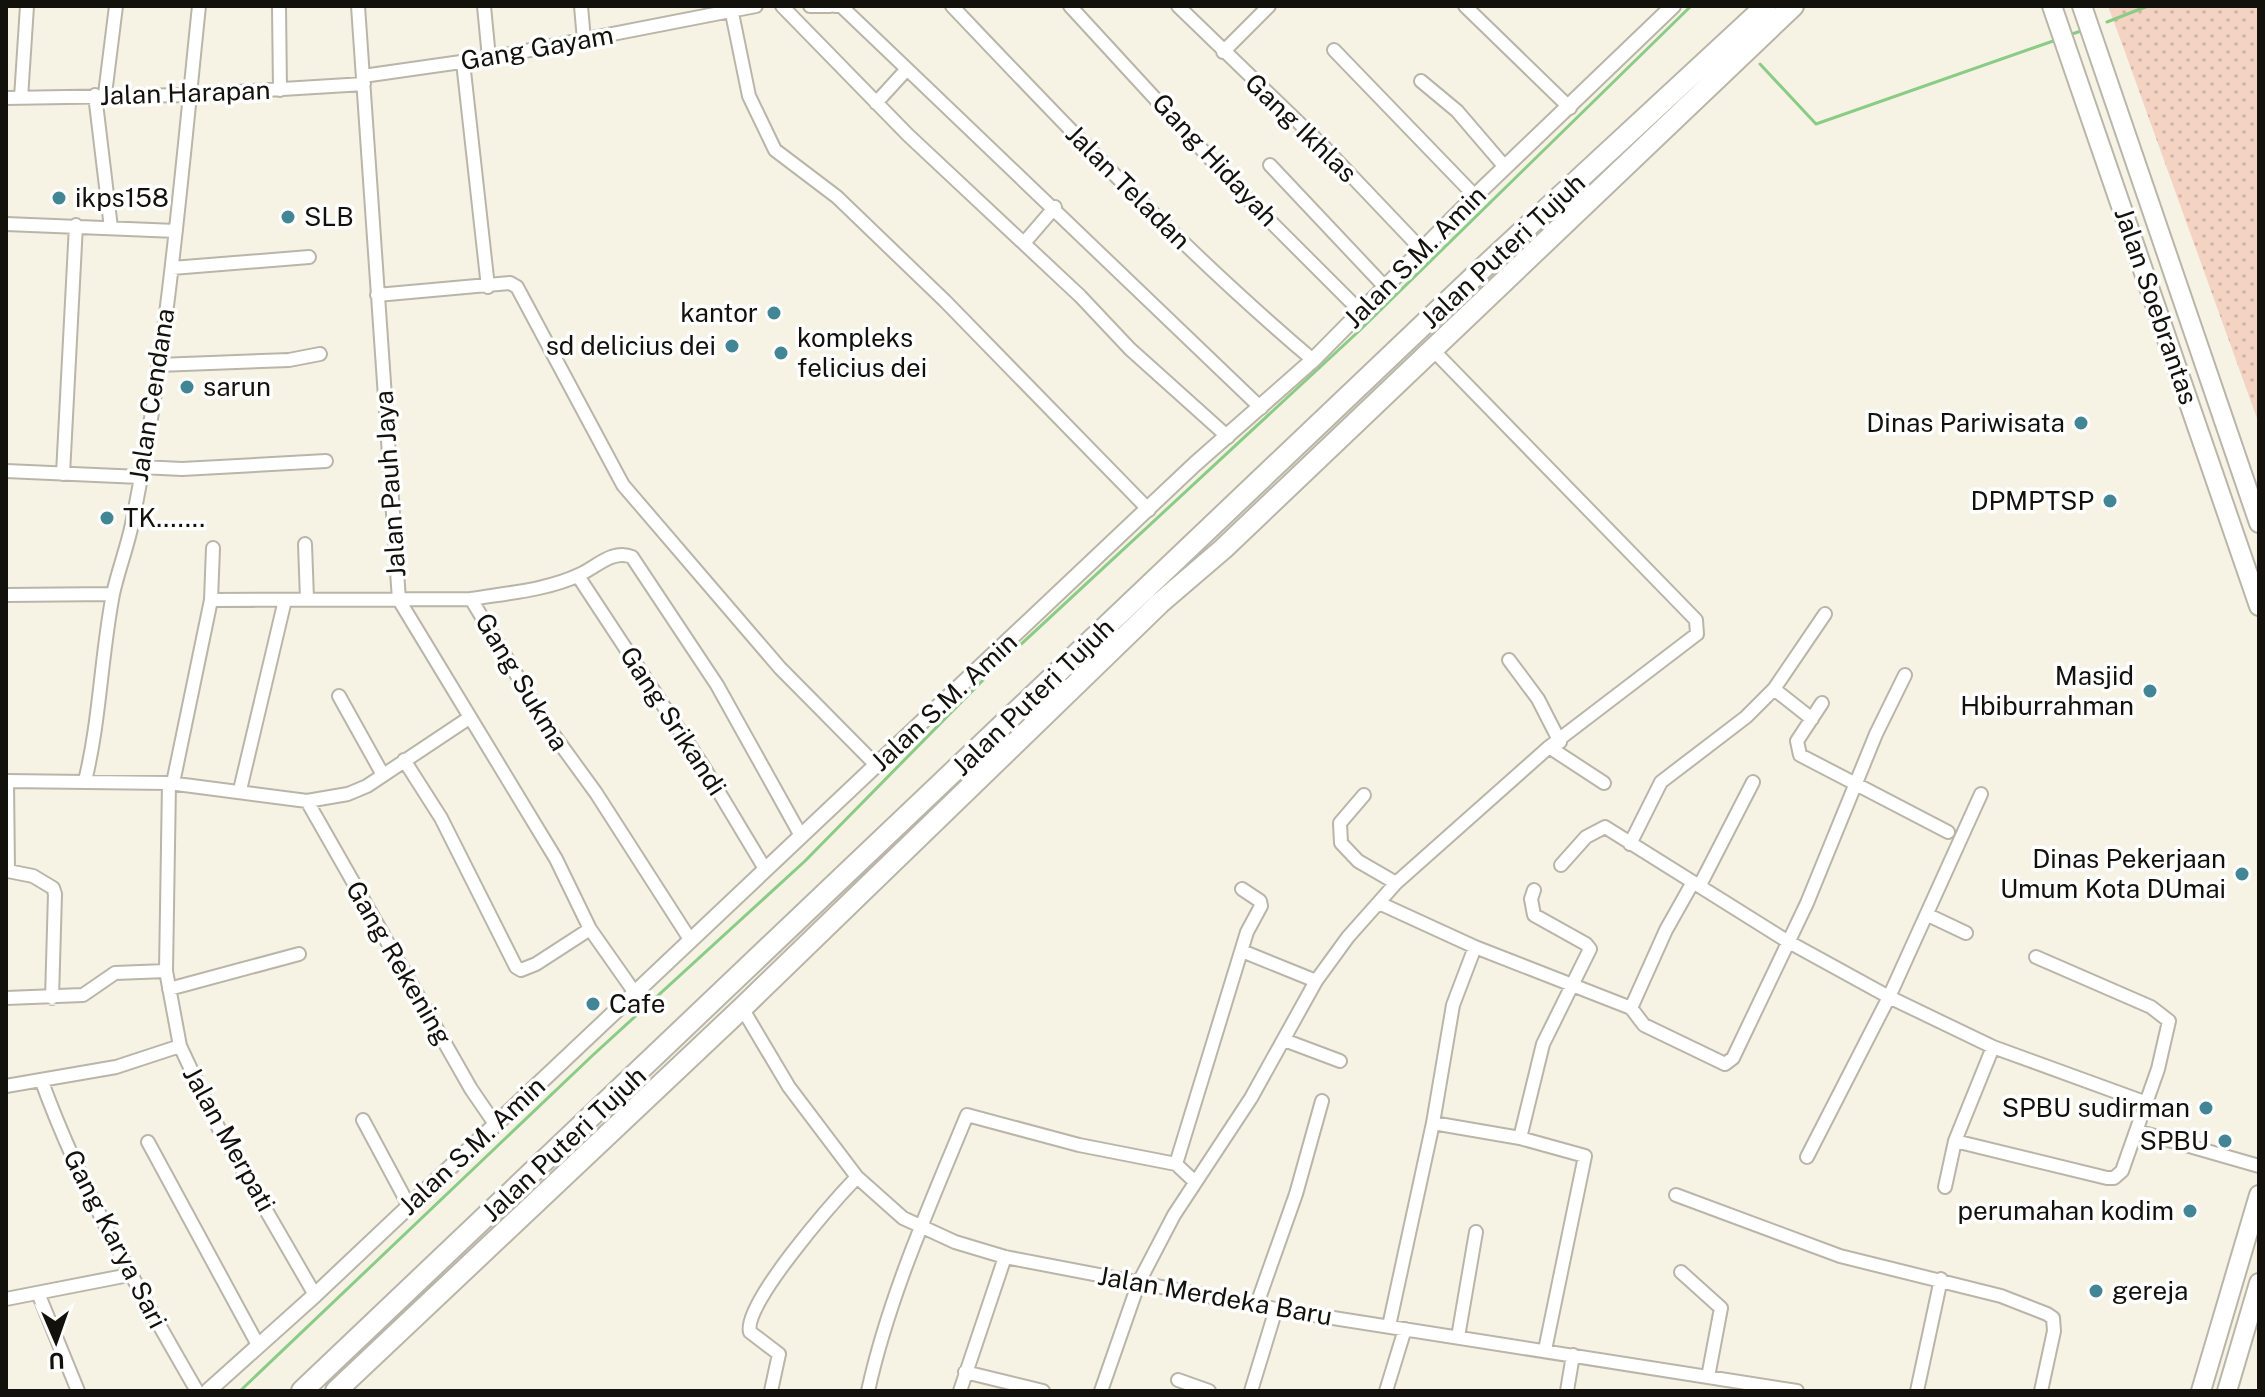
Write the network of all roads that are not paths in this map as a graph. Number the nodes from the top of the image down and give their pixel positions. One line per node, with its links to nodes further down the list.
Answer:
1 (27, 6): 35 (street)
2 (116, 6): 32 (street)
3 (199, 6): 33 (street, Jalan Cendana)
4 (279, 6): 31 (street)
5 (358, 6): 29 (street, Jalan Pauh Jaya)
6 (484, 6): 26 (street)
7 (581, 6): 23 (street)
8 (756, 6): 22 (street, Gang Gayam)
9 (782, 6): 36 (street)
10 (810, 6): 11 (street)
11 (832, 6): 28 (street)
12 (952, 6): 58 (street, Jalan Teladan)
13 (1070, 6): 55 (street, Gang Hidayah)
14 (1178, 6): 25 (street, Gang Ikhlas)
15 (1269, 6): 25 (street)
16 (1465, 6): 37 (street)
17 (1673, 6): 37 (street, Jalan S.M. Amin)
18 (1766, 6): 174 (highway, Jalan Puteri Tujuh)
19 (1793, 6): 56 (highway, Jalan Puteri Tujuh)
20 (2052, 6): 54 (main road, Jalan Soebrantas)
21 (2082, 6): 52 (main road, Jalan Soebrantas)
22 (727, 11): 23 (street, Gang Gayam); 66 (street)
23 (584, 40): 26 (street, Gang Gayam)
24 (1334, 50): 40 (street)
25 (1223, 52): 47 (street, Gang Ikhlas)
26 (489, 58): 27 (street, Gang Gayam)
27 (463, 62): 29 (street, Gang Gayam); 50 (street)
28 (907, 69): 36 (street); 41 (street)
29 (363, 80): 31 (street, Jalan Harapan); 53 (street, Jalan Pauh Jaya)
30 (1421, 81): 39 (street)
31 (280, 90): 33 (street, Jalan Harapan)
32 (100, 95): 33 (street, Jalan Harapan); 35 (street, Jalan Harapan); 44 (street)
33 (187, 95): 45 (street, Jalan Cendana)
34 (6, 98): 35 (street, Jalan Harapan)
35 (21, 98)
36 (876, 103): 46 (street)
37 (1570, 108): 39 (street, Jalan S.M. Amin)
38 (1270, 165): 51 (street)
39 (1505, 167): 40 (street, Jalan S.M. Amin)
40 (1475, 196): 47 (street, Jalan S.M. Amin)
41 (1055, 207): 46 (street); 60 (street)
42 (6, 224): 43 (street)
43 (76, 225): 44 (street); 65 (street)
44 (111, 228): 45 (street)
45 (176, 231): 49 (street, Jalan Cendana)
46 (1024, 243): 61 (street)
47 (1423, 251): 51 (street, Jalan S.M. Amin)
48 (309, 257): 49 (street)
49 (172, 268): 59 (street, Jalan Cendana)
50 (488, 287): 53 (street); 89 (street)
51 (1385, 287): 55 (street, Jalan S.M. Amin)
52 (2180, 294): 54 (main road); 67 (main road, Jalan Soebrantas)
53 (377, 295): 77 (street, Jalan Pauh Jaya)
54 (2155, 301): 78 (main road, Jalan Soebrantas)
55 (1361, 312): 58 (street, Jalan S.M. Amin)
56 (1432, 349): 87 (street); 129 (highway, Jalan Puteri Tujuh)
57 (320, 354): 59 (street)
58 (1313, 360): 60 (street, Jalan S.M. Amin)
59 (158, 365): 64 (street, Jalan Cendana)
60 (1261, 408): 61 (street, Jalan S.M. Amin)
61 (1228, 437): 66 (street, Jalan S.M. Amin)
62 (326, 461): 64 (street)
63 (6, 471): 65 (street)
64 (141, 472): 65 (street); 71 (street, Jalan Cendana)
65 (63, 474)
66 (1149, 510): 89 (street, Jalan S.M. Amin)
67 (2259, 523)
68 (305, 544): 73 (street)
69 (213, 548): 75 (street, Jalan Merpati)
70 (578, 576): 74 (street); 102 (street); 105 (street, Gang Srikandi)
71 (113, 594): 72 (street); 92 (street, Jalan Cendana)
72 (6, 595)
73 (307, 599): 76 (street, Gang Sukma); 77 (street, Gang Sukma)
74 (471, 599): 77 (street, Gang Sukma); 115 (street, Gang Sukma)
75 (211, 600): 76 (street, Gang Sukma); 94 (street, Jalan Merpati)
76 (285, 600): 97 (street)
77 (399, 600): 85 (street, Jalan Pauh Jaya)
78 (2259, 606)
79 (1825, 614): 82 (street)
80 (1509, 660): 87 (street)
81 (1905, 675): 96 (street)
82 (1774, 689): 86 (street); 103 (street)
83 (339, 696): 90 (street)
84 (1822, 703): 86 (street)
85 (469, 718): 88 (street); 113 (street, Jalan Pauh Jaya)
86 (1812, 719): 96 (street)
87 (1554, 744): 95 (street); 107 (street)
88 (404, 760): 90 (street); 113 (street)
89 (878, 767): 102 (street, Jalan S.M. Amin)
90 (383, 775): 100 (street)
91 (7, 781): 92 (street); 106 (street)
92 (85, 781): 94 (street)
93 (1753, 782): 108 (street)
94 (171, 783): 97 (street); 121 (street, Jalan Merpati)
95 (1604, 783)
96 (1856, 787): 101 (street); 116 (street)
97 (240, 790): 100 (street)
98 (1981, 794): 112 (street)
99 (1364, 795): 107 (street)
100 (307, 801): 141 (street, Gang Rekening)
101 (1948, 832)
102 (800, 834): 105 (street, Jalan S.M. Amin)
103 (1630, 844): 104 (street); 108 (street)
104 (1561, 865)
105 (765, 869): 115 (street, Jalan S.M. Amin)
106 (8, 871): 128 (street)
107 (1396, 883): 111 (street)
108 (1696, 883): 116 (street); 130 (street)
109 (1242, 889): 118 (street)
110 (1534, 890): 123 (street)
111 (1379, 903): 117 (street); 122 (street)
112 (1928, 915): 114 (street); 126 (street)
113 (590, 929): 125 (street, Jalan Pauh Jaya)
114 (1966, 933)
115 (691, 941): 125 (street, Jalan S.M. Amin)
116 (1787, 941): 126 (street); 130 (street)
117 (1475, 947): 123 (street); 140 (street)
118 (1242, 951): 122 (street); 147 (street)
119 (299, 954): 124 (street)
120 (2036, 957): 138 (street)
121 (166, 971): 124 (street, Jalan Merpati); 128 (street)
122 (1316, 981): 131 (street)
123 (1570, 984): 130 (street); 143 (street)
124 (169, 989): 132 (street, Jalan Merpati)
125 (635, 993): 141 (street, Jalan S.M. Amin)
126 (1889, 997): 133 (street); 146 (street)
127 (6, 998): 128 (street)
128 (52, 998)
129 (742, 1008): 149 (street, Jalan Merdeka Baru); 179 (highway, Jalan Puteri Tujuh)
130 (1631, 1008)
131 (1284, 1040): 134 (street); 150 (street)
132 (180, 1046): 135 (street); 164 (street, Jalan Merpati)
133 (1993, 1047): 138 (street); 144 (street)
134 (1340, 1061)
135 (42, 1082): 136 (street); 159 (street, Gang Karya Sari)
136 (6, 1086)
137 (1322, 1101): 166 (street)
138 (2144, 1102): 142 (street)
139 (363, 1120): 154 (street)
140 (1433, 1123): 143 (street); 168 (street)
141 (495, 1124): 154 (street, Jalan S.M. Amin)
142 (2137, 1131): 144 (street); 148 (street)
143 (1520, 1138): 172 (street)
144 (1955, 1141): 151 (street)
145 (148, 1142): 171 (street)
146 (1807, 1157)
147 (1176, 1164): 150 (street); 155 (street)
148 (2259, 1166)
149 (857, 1177): 155 (street, Jalan Merdeka Baru); 184 (street)
150 (1195, 1182): 161 (street)
151 (1945, 1187)
152 (1676, 1195): 160 (street)
153 (2259, 1195): 196 (main road)
154 (408, 1204): 164 (street, Jalan S.M. Amin)
155 (921, 1228): 157 (street, Jalan Merdeka Baru); 185 (street)
156 (1476, 1232): 170 (street)
157 (1005, 1257): 161 (street, Jalan Merdeka Baru); 175 (street)
158 (1681, 1272): 176 (street)
159 (129, 1275): 163 (street); 181 (street, Gang Karya Sari)
160 (1941, 1279): 194 (street); 195 (street)
161 (1139, 1282): 166 (street, Jalan Merdeka Baru); 188 (street)
162 (2259, 1283): 197 (main road)
163 (38, 1293): 165 (street); 180 (street)
164 (315, 1295): 171 (street, Jalan S.M. Amin)
165 (6, 1299)
166 (1257, 1304): 167 (street, Jalan Merdeka Baru)
167 (1276, 1309): 168 (street, Jalan Merdeka Baru); 190 (street)
168 (1389, 1326): 169 (street, Jalan Merdeka Baru)
169 (1405, 1329): 170 (street, Jalan Merdeka Baru); 191 (street)
170 (1458, 1337): 172 (street, Jalan Merdeka Baru)
171 (258, 1345): 182 (street, Jalan S.M. Amin)
172 (1545, 1350): 173 (street, Jalan Merdeka Baru)
173 (1573, 1355): 176 (street, Jalan Merdeka Baru); 192 (street)
174 (325, 1369): 179 (highway); 183 (highway, Jalan Puteri Tujuh)
175 (965, 1372): 186 (street); 187 (street)
176 (1708, 1377): 178 (street, Jalan Merdeka Baru)
177 (1178, 1380): 189 (street)
178 (1738, 1386): 193 (street, Jalan Merdeka Baru)
179 (339, 1389)
180 (78, 1391)
181 (197, 1391)
182 (208, 1391)
183 (302, 1391)
184 (771, 1391)
185 (868, 1391)
186 (960, 1391)
187 (1043, 1391)
188 (1101, 1391)
189 (1209, 1391)
190 (1251, 1391)
191 (1386, 1391)
192 (1567, 1391)
193 (1797, 1391)
194 (1917, 1391)
195 (2041, 1391)
196 (2201, 1391)
197 (2227, 1391)

